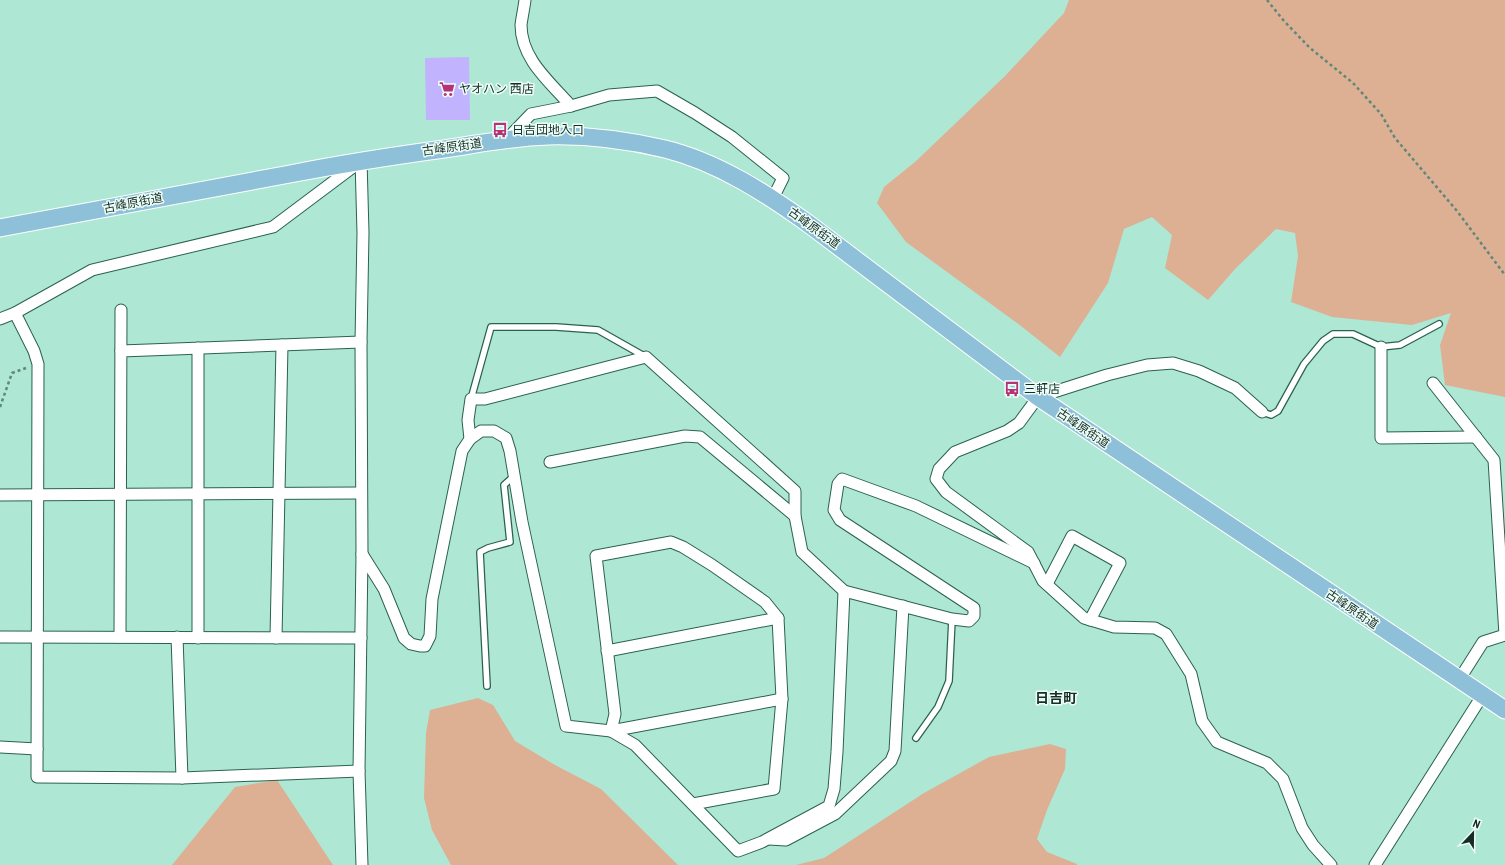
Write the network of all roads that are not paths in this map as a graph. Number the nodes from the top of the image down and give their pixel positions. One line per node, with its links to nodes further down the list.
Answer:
1 (525, 0): 2 (street)
2 (571, 106): 3 (street); 5 (street)
3 (506, 140): 4 (main road, 古峰原街道); 5 (main road, 古峰原街道)
4 (361, 160): 6 (main road, 古峰原街道); 8 (street); 11 (street)
5 (772, 198): 18 (main road, 古峰原街道)
6 (0, 228)
7 (121, 310): 15 (street)
8 (15, 313): 9 (street); 29 (street)
9 (0, 319)
10 (1438, 324): 13 (lane)
11 (361, 342): 12 (street); 25 (street)
12 (282, 345): 14 (street); 27 (street)
13 (1381, 347): 20 (lane); 21 (street)
14 (198, 348): 15 (street); 26 (street)
15 (121, 351): 30 (street)
16 (646, 357): 19 (street); 19 (lane); 31 (street)
17 (1433, 384): 21 (street)
18 (1038, 397): 20 (street); 33 (street); 48 (main road, 古峰原街道)
19 (471, 399): 22 (street)
20 (1262, 412)
21 (1476, 438): 48 (street)
22 (470, 439): 24 (street); 32 (street)
23 (550, 462): 31 (street)
24 (514, 476): 49 (lane); 53 (street)
25 (362, 493): 27 (street); 32 (street)
26 (198, 494): 27 (street); 30 (street); 44 (street)
27 (279, 494): 45 (street)
28 (0, 495): 29 (street)
29 (38, 495): 30 (street); 41 (street)
30 (120, 495): 42 (street)
31 (795, 516): 35 (street)
32 (362, 554): 46 (street)
33 (1034, 563): 34 (street); 38 (street)
34 (1047, 584): 39 (street); 39 (street)
35 (844, 591): 36 (street); 60 (street)
36 (902, 606): 38 (street); 60 (street)
37 (778, 618): 47 (street); 47 (street); 51 (street)
38 (952, 619): 54 (lane)
39 (1090, 620): 62 (street)
40 (0, 637): 41 (street)
41 (37, 637): 42 (street); 56 (street)
42 (120, 638): 43 (street)
43 (177, 638): 44 (street); 58 (street)
44 (198, 638): 45 (street)
45 (276, 638): 46 (street)
46 (361, 638): 57 (street)
47 (607, 651): 53 (street)
48 (1459, 680): 50 (main road, 古峰原街道)
49 (487, 686)
50 (1482, 696): 52 (main road, 古峰原街道); 63 (street)
51 (782, 699): 53 (street); 59 (street)
52 (1505, 710)
53 (611, 731): 59 (street)
54 (916, 738)
55 (0, 747): 56 (street)
56 (37, 749): 58 (street)
57 (359, 771): 58 (street); 61 (street)
58 (182, 778)
59 (693, 804): 60 (street)
60 (768, 839)
61 (362, 865)
62 (1331, 865)
63 (1375, 865)

